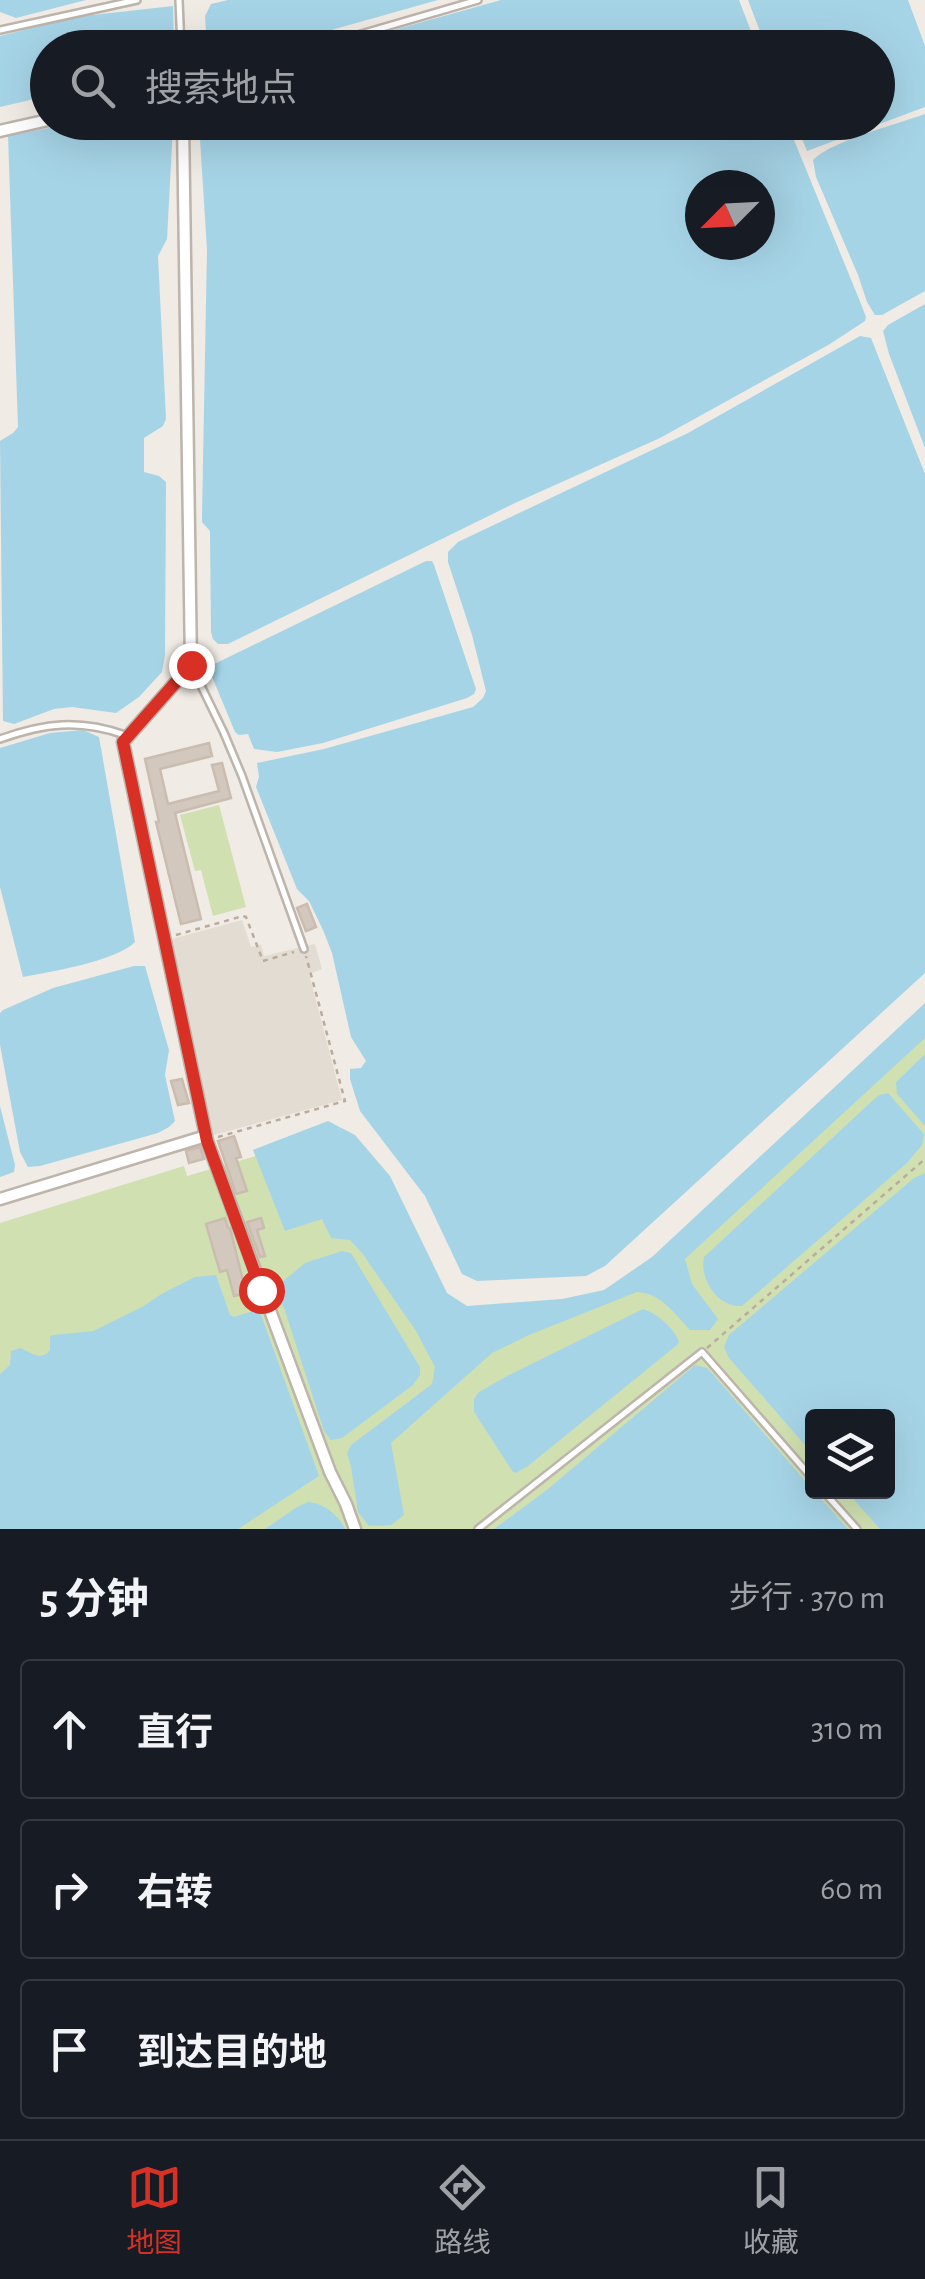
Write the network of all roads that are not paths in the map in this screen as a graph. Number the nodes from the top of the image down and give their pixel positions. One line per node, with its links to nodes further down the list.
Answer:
1 (137, 0): 4 (lane)
2 (179, 0): 5 (lane)
3 (478, 0): 6 (lane)
4 (0, 30)
5 (180, 30)
6 (375, 30)
7 (30, 124): 8 (street)
8 (0, 132)
9 (183, 140): 10 (street)
10 (191, 665): 11 (street); 13 (lane)
11 (128, 736): 12 (lane); 14 (street)
12 (0, 739)
13 (304, 949)
14 (206, 1138): 15 (street); 18 (street)
15 (0, 1199)
16 (805, 1470): 19 (lane)
17 (830, 1499): 20 (lane)
18 (355, 1529)
19 (478, 1529)
20 (857, 1529)

